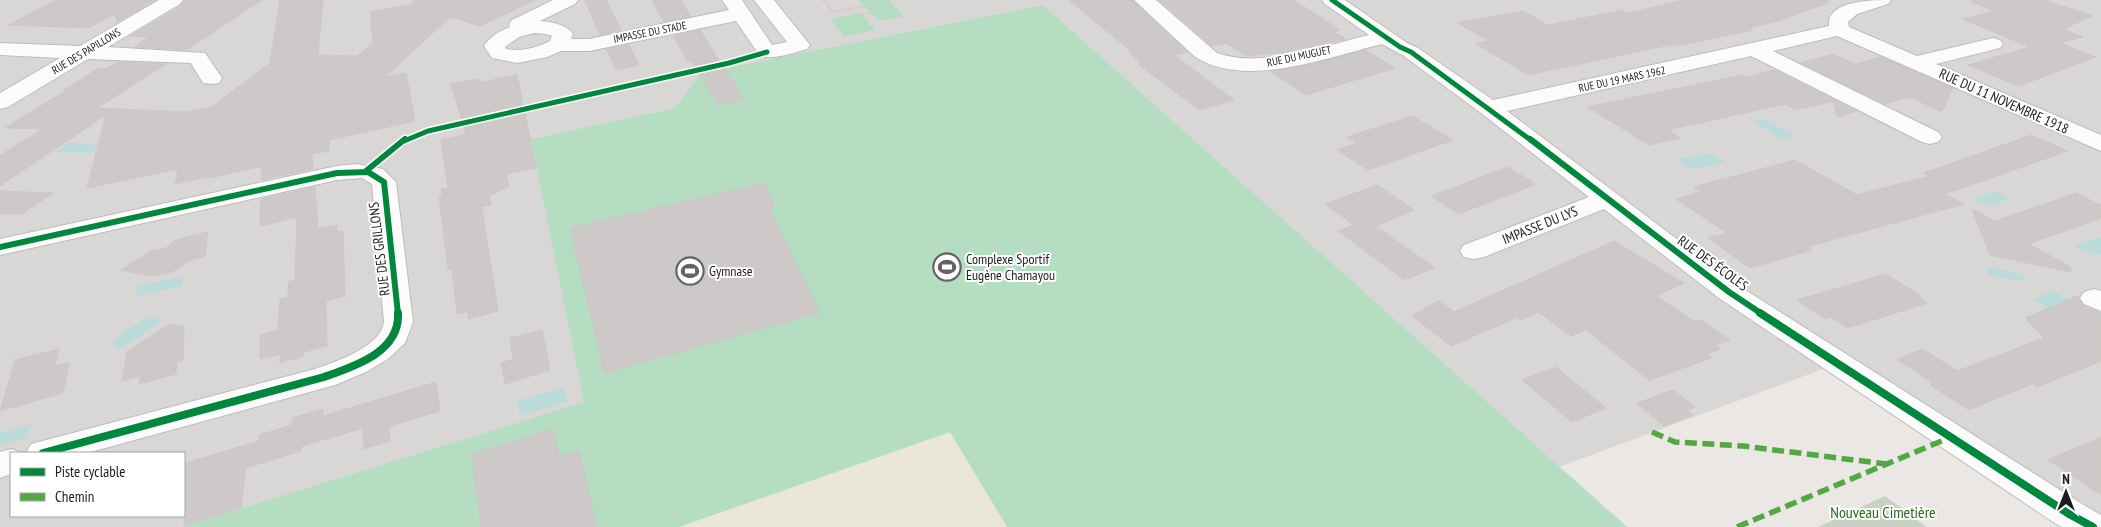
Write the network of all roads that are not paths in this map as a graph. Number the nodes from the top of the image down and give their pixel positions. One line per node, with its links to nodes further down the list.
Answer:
1 (173, 0): 15 (street, RUE DES PAPILLONS)
2 (568, 0): 8 (street, IMPASSE DU STADE)
3 (764, 0): 7 (street)
4 (1144, 0): 10 (street, RUE DU MUGUET)
5 (1332, 0): 10 (street, RUE DES ÉCOLES)
6 (1881, 0): 9 (street)
7 (736, 7): 12 (street, IMPASSE DU STADE)
8 (522, 29): 12 (street, IMPASSE DU STADE); 12 (street, IMPASSE DU STADE)
9 (1839, 30): 14 (street, RUE DU 19 MARS 1962); 16 (street, RUE DU 11 NOVEMBRE 1918)
10 (1385, 37): 19 (street, RUE DES ÉCOLES)
11 (1993, 44): 16 (street, RUE DU 11 NOVEMBRE 1918)
12 (558, 46)
13 (0, 49): 15 (street)
14 (1755, 50): 19 (street, RUE DU 19 MARS 1962); 20 (street)
15 (83, 53): 17 (street); 18 (street, RUE DES PAPILLONS)
16 (1916, 63): 21 (street, RUE DU 11 NOVEMBRE 1918)
17 (211, 78)
18 (0, 102)
19 (1488, 108): 22 (street, RUE DES ÉCOLES)
20 (1930, 137)
21 (2098, 140)
22 (1606, 199): 24 (street, IMPASSE DU LYS); 26 (street, RUE DES ÉCOLES)
23 (0, 247): 25 (street, RUE DES GRILLONS)
24 (1474, 251)
25 (47, 452)
26 (2093, 527)

